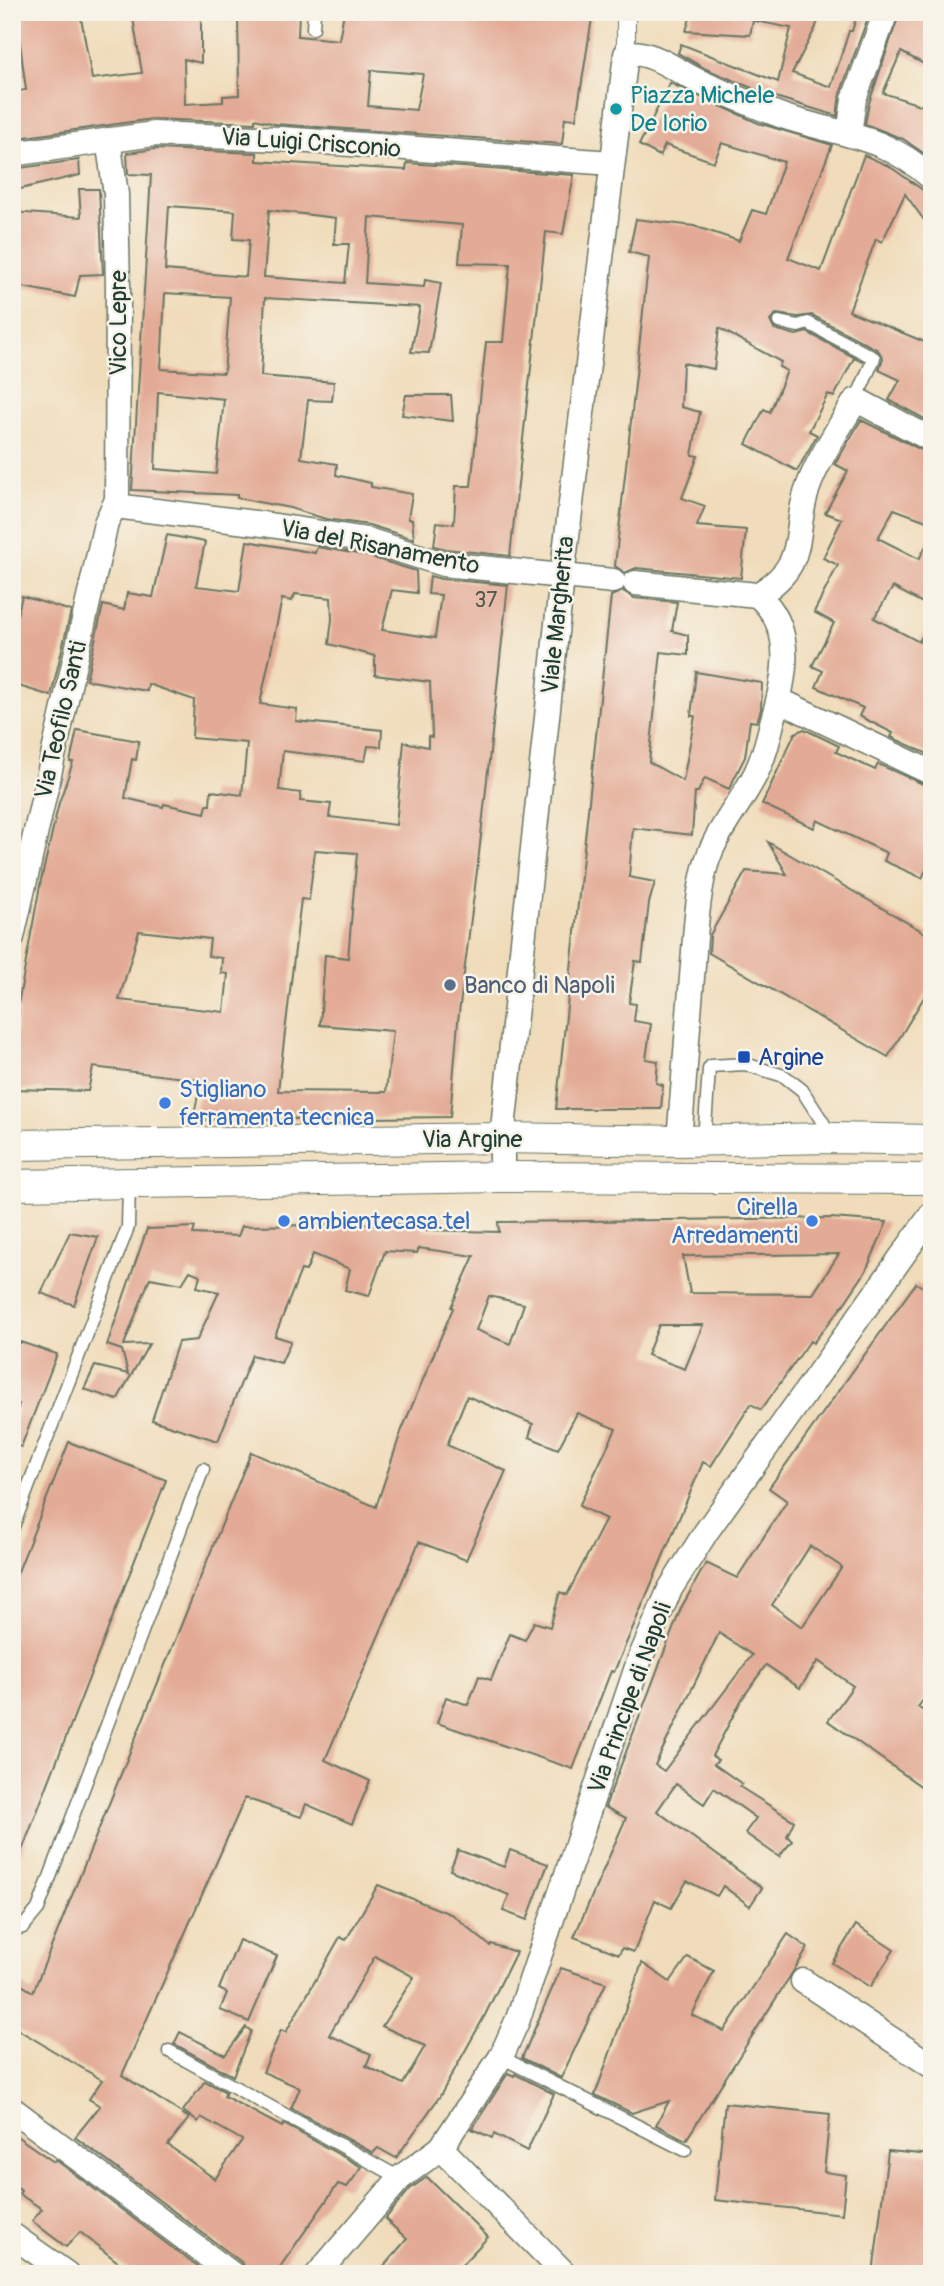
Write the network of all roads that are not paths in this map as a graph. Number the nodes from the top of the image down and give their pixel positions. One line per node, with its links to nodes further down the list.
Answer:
1 (314, 12): 4 (lane)
2 (626, 12): 5 (street)
3 (886, 12): 6 (street)
4 (313, 28)
5 (626, 54): 6 (street); 9 (street, Viale Margherita)
6 (849, 134): 10 (street)
7 (108, 140): 8 (street, Via Luigi Crisconio); 9 (street, Via Luigi Crisconio); 14 (street, Vico Lepre)
8 (12, 154)
9 (612, 163): 15 (street, Viale Margherita)
10 (932, 178)
11 (779, 323): 12 (lane)
12 (856, 400): 13 (street); 16 (street)
13 (932, 440)
14 (116, 506): 15 (street, Via del Risanamento); 19 (street, Via Teofilo Santi)
15 (562, 577): 16 (street, Via del Risanamento); 20 (street, Viale Margherita)
16 (757, 595): 17 (street)
17 (779, 700): 18 (street); 24 (street)
18 (932, 773)
19 (12, 937)
20 (502, 1138): 23 (street, Via Argine); 24 (street, Via Argine); 25 (street, Viale Margherita)
21 (833, 1138): 22 (street, Via Argine); 24 (street, Via Argine); 24 (lane)
22 (932, 1140)
23 (15, 1141)
24 (691, 1141)
25 (502, 1177): 26 (street, Via Argine); 27 (street, Via Argine)
26 (932, 1179)
27 (129, 1184): 28 (street, Via Argine); 31 (lane)
28 (12, 1185)
29 (932, 1214): 35 (street, Via Principe di Napoli)
30 (203, 1469): 32 (lane)
31 (12, 1529)
32 (12, 1930)
33 (803, 1981): 36 (street)
34 (169, 2051): 40 (lane)
35 (501, 2057): 38 (street, Via Principe di Napoli); 39 (lane)
36 (932, 2066)
37 (12, 2109): 43 (street)
38 (441, 2148): 40 (street); 45 (street)
39 (685, 2150)
40 (400, 2178): 44 (street)
41 (12, 2235): 42 (street)
42 (67, 2274)
43 (232, 2274)
44 (318, 2274)
45 (565, 2274)

